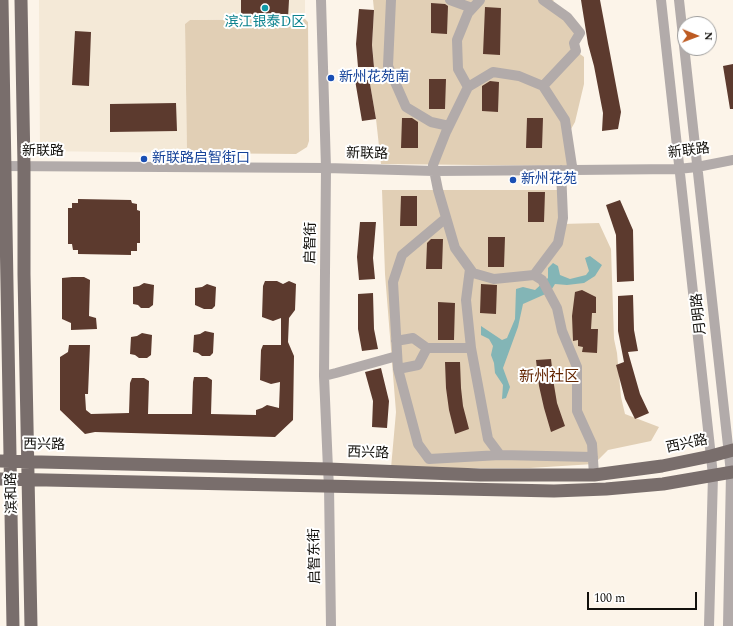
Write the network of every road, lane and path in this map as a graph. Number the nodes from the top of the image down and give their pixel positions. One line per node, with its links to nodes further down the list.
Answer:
1 (2, 0): 15 (main road, 滨和路)
2 (21, 0): 16 (main road, 滨和路)
3 (321, 0): 17 (street, 启智街)
4 (391, 0): 13 (street)
5 (450, 0): 10 (street)
6 (480, 0): 10 (street)
7 (543, 0): 11 (street)
8 (660, 0): 19 (street, 月明路)
9 (679, 0): 18 (street, 月明路)
10 (472, 8): 12 (street)
11 (543, 86): 12 (street); 21 (street)
12 (468, 87): 13 (street)
13 (449, 126): 22 (street)
14 (733, 160): 18 (street, 新联路)
15 (3, 166): 16 (street, 新联路); 36 (main road, 滨和路)
16 (24, 166): 17 (street, 新联路); 37 (main road, 滨和路)
17 (326, 168): 22 (street, 新联路); 31 (street, 启智街)
18 (697, 168): 19 (street, 新联路); 32 (street, 月明路)
19 (678, 169): 21 (street, 新联路); 34 (street, 月明路)
20 (561, 170): 21 (street, 新联路); 22 (street, 新联路); 25 (street)
21 (574, 170)
22 (434, 171): 23 (street)
23 (446, 218): 24 (street); 26 (street)
24 (470, 269): 25 (street); 28 (street)
25 (538, 277): 35 (street)
26 (396, 341): 27 (street); 29 (street)
27 (427, 348): 28 (street); 30 (street)
28 (471, 348): 33 (street)
29 (397, 356): 30 (street); 31 (street)
30 (398, 369): 33 (street)
31 (324, 376): 38 (street, 启智街)
32 (731, 451): 34 (main road, 西兴路); 39 (street, 月明路)
33 (500, 455): 35 (street)
34 (711, 456): 40 (main road, 西兴路); 41 (street, 月明路)
35 (593, 457): 40 (street)
36 (5, 461): 37 (main road, 西兴路); 42 (main road, 滨和路)
37 (29, 461): 38 (main road, 西兴路); 43 (main road, 滨和路)
38 (328, 469): 40 (main road, 西兴路); 44 (street, 启智街)
39 (732, 473): 41 (main road); 49 (street, 月明路)
40 (594, 475)
41 (713, 475): 44 (main road); 48 (street, 月明路)
42 (5, 479): 43 (main road); 45 (main road, 滨和路)
43 (29, 479): 44 (main road); 46 (main road, 滨和路)
44 (330, 486): 47 (street, 启智东街)
45 (12, 626)
46 (31, 626)
47 (331, 626)
48 (709, 626)
49 (728, 626)

